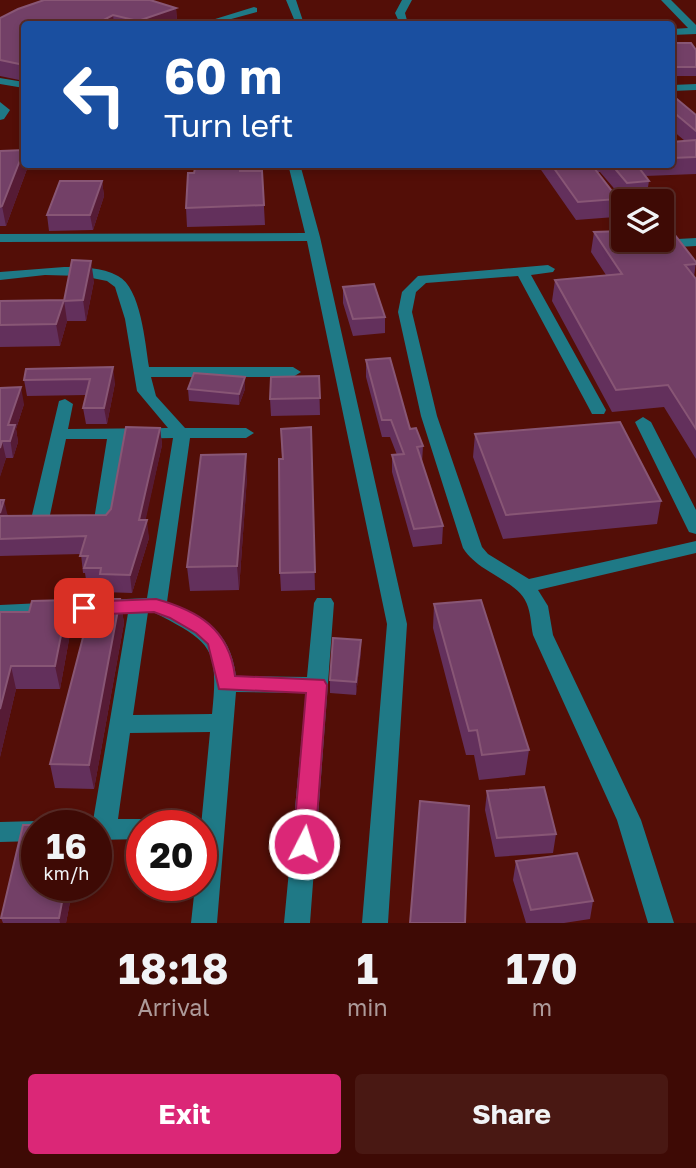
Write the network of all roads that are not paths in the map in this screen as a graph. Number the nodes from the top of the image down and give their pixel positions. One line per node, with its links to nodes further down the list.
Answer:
1 (290, 0): 6 (street)
2 (407, 0): 7 (street)
3 (666, 0): 8 (street)
4 (253, 5): 5 (street)
5 (212, 21)
6 (299, 21)
7 (403, 21)
8 (675, 32)
9 (0, 81): 10 (street)
10 (21, 84)
11 (696, 87): 12 (street)
12 (675, 88)
13 (0, 105): 14 (street)
14 (0, 117)
15 (295, 168): 18 (street)
16 (594, 177): 17 (street)
17 (611, 198)
18 (313, 237): 19 (street); 53 (street)
19 (0, 238)
20 (696, 242): 21 (street)
21 (674, 243)
22 (548, 269): 23 (street)
23 (523, 272): 28 (street); 38 (street)
24 (0, 275): 25 (street)
25 (141, 372): 26 (street); 30 (street)
26 (293, 372)
27 (65, 404): 33 (street)
28 (598, 410)
29 (643, 422): 36 (street)
30 (180, 432): 31 (street); 32 (street); 40 (street)
31 (116, 433): 33 (street); 35 (street)
32 (246, 433)
33 (59, 434): 34 (street)
34 (41, 515)
35 (102, 526)
36 (696, 528)
37 (696, 547): 38 (street)
38 (526, 586): 54 (street)
39 (324, 603): 43 (street)
40 (148, 606): 41 (street); 42 (street); 45 (street)
41 (0, 612)
42 (226, 684): 43 (street); 44 (street)
43 (317, 685): 52 (street)
44 (222, 723): 45 (street); 47 (street)
45 (120, 724): 46 (street)
46 (104, 810)
47 (209, 810)
48 (21, 831): 49 (street)
49 (0, 832)
50 (204, 901): 51 (street)
51 (204, 923)
52 (297, 923)
53 (375, 923)
54 (661, 923)

